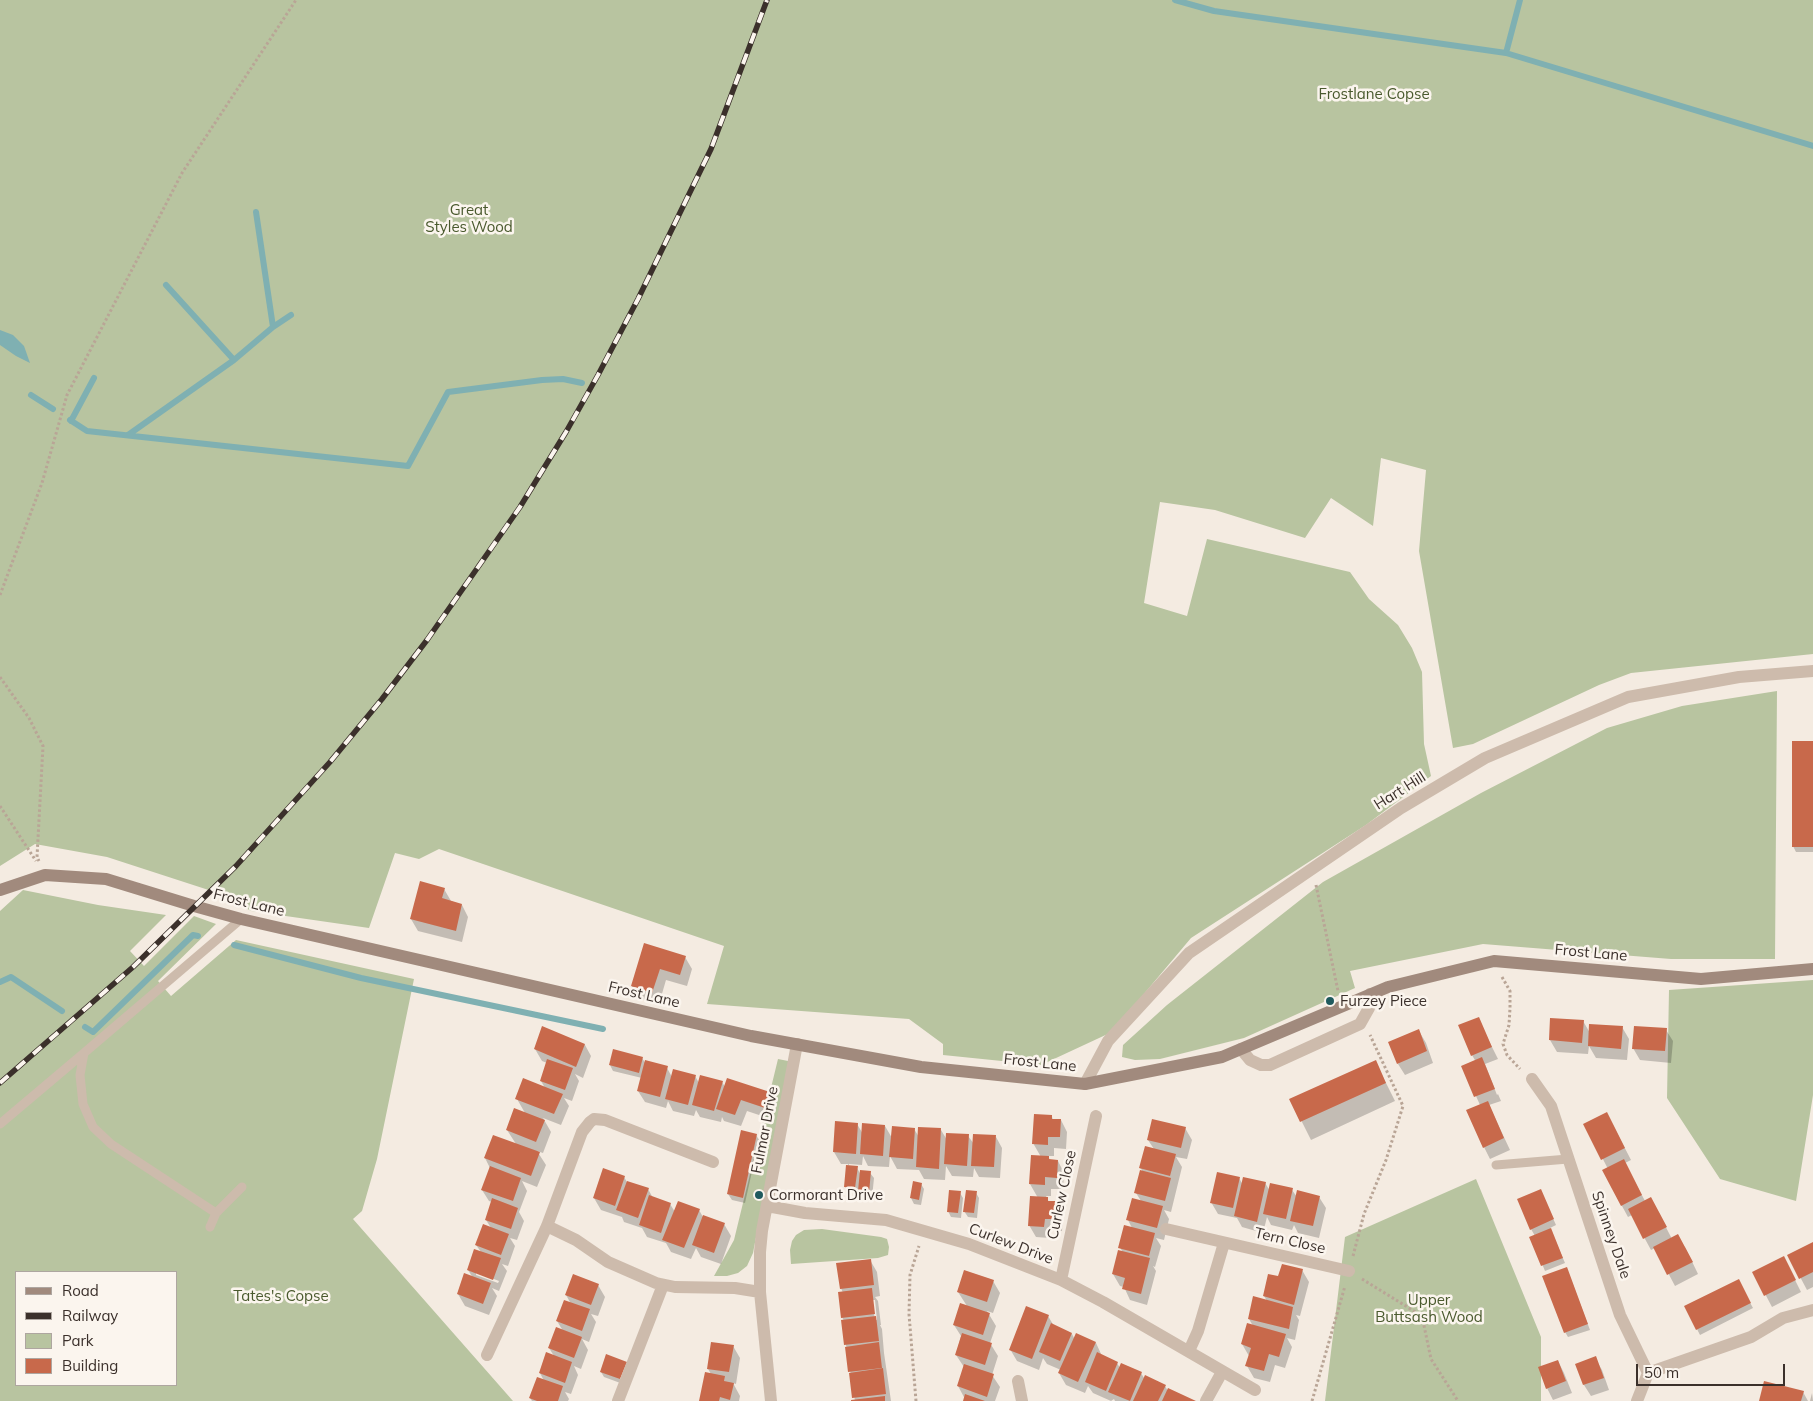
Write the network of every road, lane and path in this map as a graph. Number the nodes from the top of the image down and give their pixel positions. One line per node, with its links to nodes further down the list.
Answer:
1 (296, 0): 2 (path)
2 (0, 595)
3 (1813, 671): 6 (street, Hart Hill)
4 (0, 677): 7 (path)
5 (0, 806): 7 (path)
6 (1312, 869): 13 (path); 19 (street, Hart Hill)
7 (44, 875): 8 (street); 9 (street, Frost Lane)
8 (0, 890)
9 (241, 919): 15 (street, Frost Lane); 17 (lane)
10 (1494, 961): 11 (street, Frost Lane); 12 (street, Frost Lane); 18 (path)
11 (1813, 969)
12 (1370, 994): 13 (street, Frost Lane); 14 (street)
13 (1341, 1006): 16 (street, Frost Lane)
14 (1363, 1020): 16 (street); 33 (path)
15 (797, 1044): 19 (street, Frost Lane); 26 (street, Fulmar Drive)
16 (1241, 1049): 19 (street, Frost Lane)
17 (84, 1054): 21 (lane); 27 (lane)
18 (1532, 1079): 22 (street, Spinney Dale)
19 (1085, 1084)
20 (1096, 1116): 34 (street, Curlew Close)
21 (0, 1124)
22 (1568, 1159): 24 (lane); 41 (street, Spinney Dale)
23 (713, 1162): 28 (street)
24 (1496, 1165)
25 (242, 1187): 27 (lane)
26 (767, 1206): 31 (street, Curlew Drive); 36 (street, Fulmar Drive)
27 (216, 1212): 29 (lane)
28 (547, 1226): 35 (street); 39 (street)
29 (210, 1227)
30 (1166, 1229): 32 (street, Tern Close)
31 (926, 1231): 34 (street, Curlew Drive); 46 (path)
32 (1224, 1243): 33 (street, Tern Close); 38 (street)
33 (1349, 1271): 49 (path); 50 (path)
34 (1061, 1280): 38 (street, Curlew Drive)
35 (663, 1285): 36 (street); 44 (street)
36 (760, 1292): 45 (street, Fulmar Drive)
37 (1813, 1310): 41 (street)
38 (1189, 1351): 40 (street, Curlew Drive)
39 (487, 1355)
40 (1222, 1372): 43 (street, Curlew Drive); 48 (street)
41 (1648, 1372): 51 (street)
42 (1018, 1381): 47 (street)
43 (1255, 1390)
44 (618, 1401)
45 (771, 1401)
46 (916, 1401)
47 (1022, 1401)
48 (1206, 1401)
49 (1312, 1401)
50 (1458, 1401)
51 (1637, 1401)

